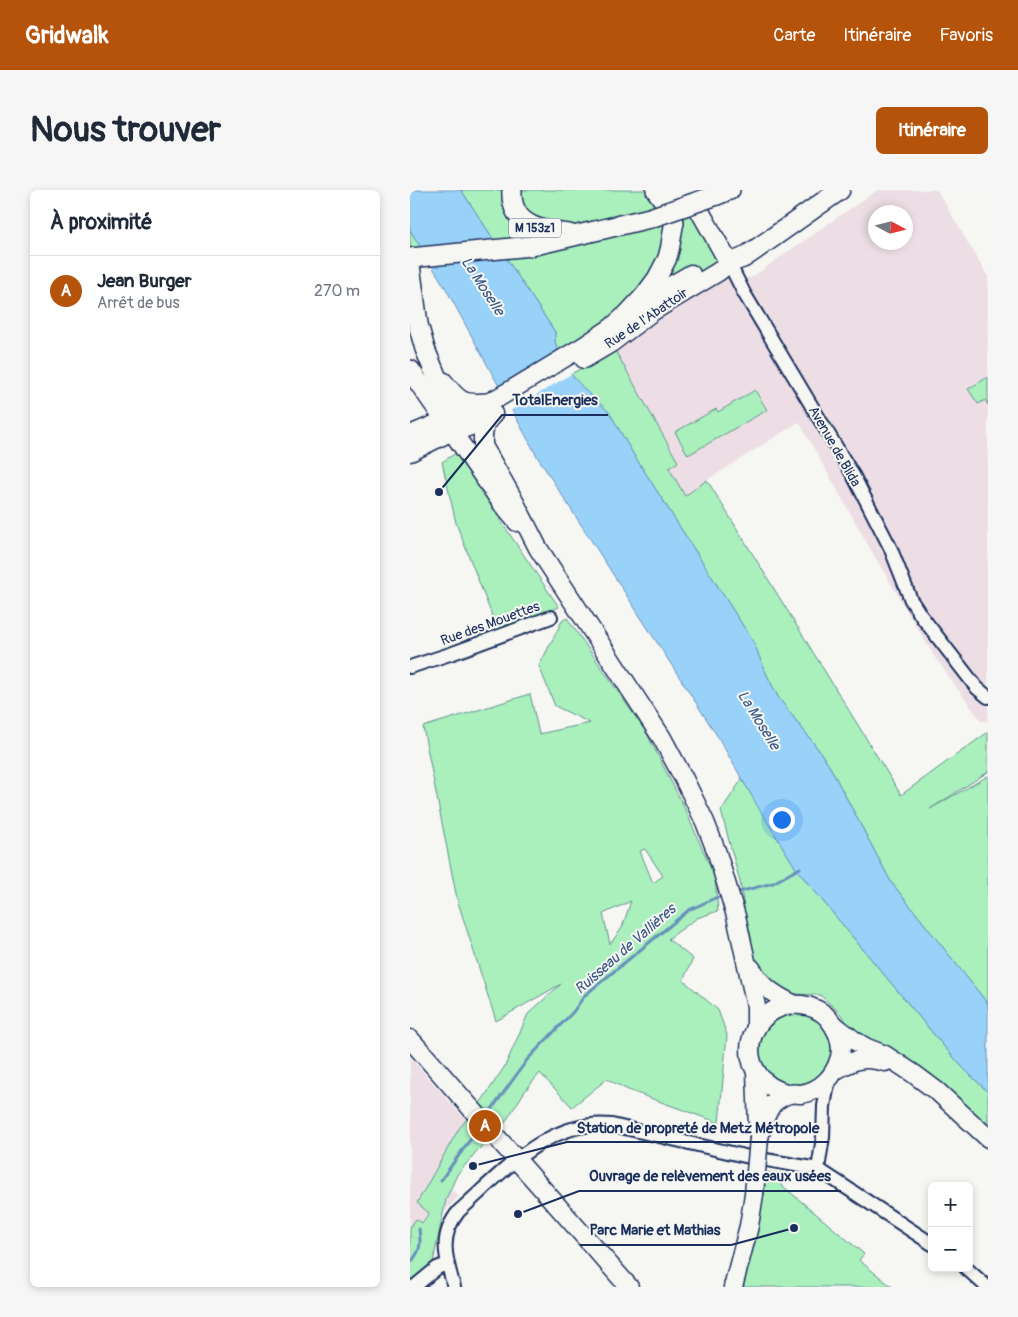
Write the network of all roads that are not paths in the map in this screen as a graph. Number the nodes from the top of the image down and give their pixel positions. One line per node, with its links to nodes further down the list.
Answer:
1 (512, 190): 8 (main road, M 153z1)
2 (656, 190): 7 (main road)
3 (674, 190): 7 (main road, Rue de l'Abattoir)
4 (688, 190): 10 (main road, Avenue de Blida)
5 (840, 190): 10 (main road)
6 (724, 193): 8 (main road, bridge)
7 (674, 223): 12 (main road, Rue de l'Abattoir)
8 (583, 235): 9 (main road)
9 (410, 258)
10 (729, 263): 12 (main road); 13 (main road, Rue de l'Abattoir); 24 (street, Avenue de Blida)
11 (410, 265): 15 (main road)
12 (643, 297): 13 (main road, Rue de l'Abattoir)
13 (586, 351): 16 (main road)
14 (410, 370): 17 (main road)
15 (434, 373): 16 (main road); 17 (main road)
16 (497, 405): 17 (main road); 20 (main road)
17 (455, 425): 18 (main road); 19 (main road); 20 (main road); 21 (main road)
18 (410, 435)
19 (410, 452)
20 (513, 499): 21 (main road)
21 (538, 548): 25 (main road)
22 (551, 617): 23 (street, Rue des Mouettes)
23 (410, 667)
24 (988, 697)
25 (746, 959): 26 (main road); 28 (main road)
26 (793, 1004): 27 (main road); 28 (main road)
27 (834, 1025): 30 (main road); 32 (main road)
28 (756, 1027): 31 (main road)
29 (410, 1039): 36 (main road)
30 (906, 1068): 32 (main road); 35 (main road)
31 (756, 1072): 33 (main road); 34 (main road)
32 (832, 1074): 33 (main road); 37 (street)
33 (789, 1094): 34 (main road)
34 (759, 1138): 41 (main road, bridge)
35 (988, 1138)
36 (517, 1160): 37 (street); 39 (street); 45 (main road)
37 (818, 1169): 38 (street)
38 (928, 1241)
39 (447, 1264): 42 (street); 43 (street)
40 (970, 1272): 46 (street)
41 (733, 1284)
42 (414, 1287)
43 (454, 1287): 44 (street)
44 (460, 1287)
45 (629, 1287)
46 (987, 1287)

